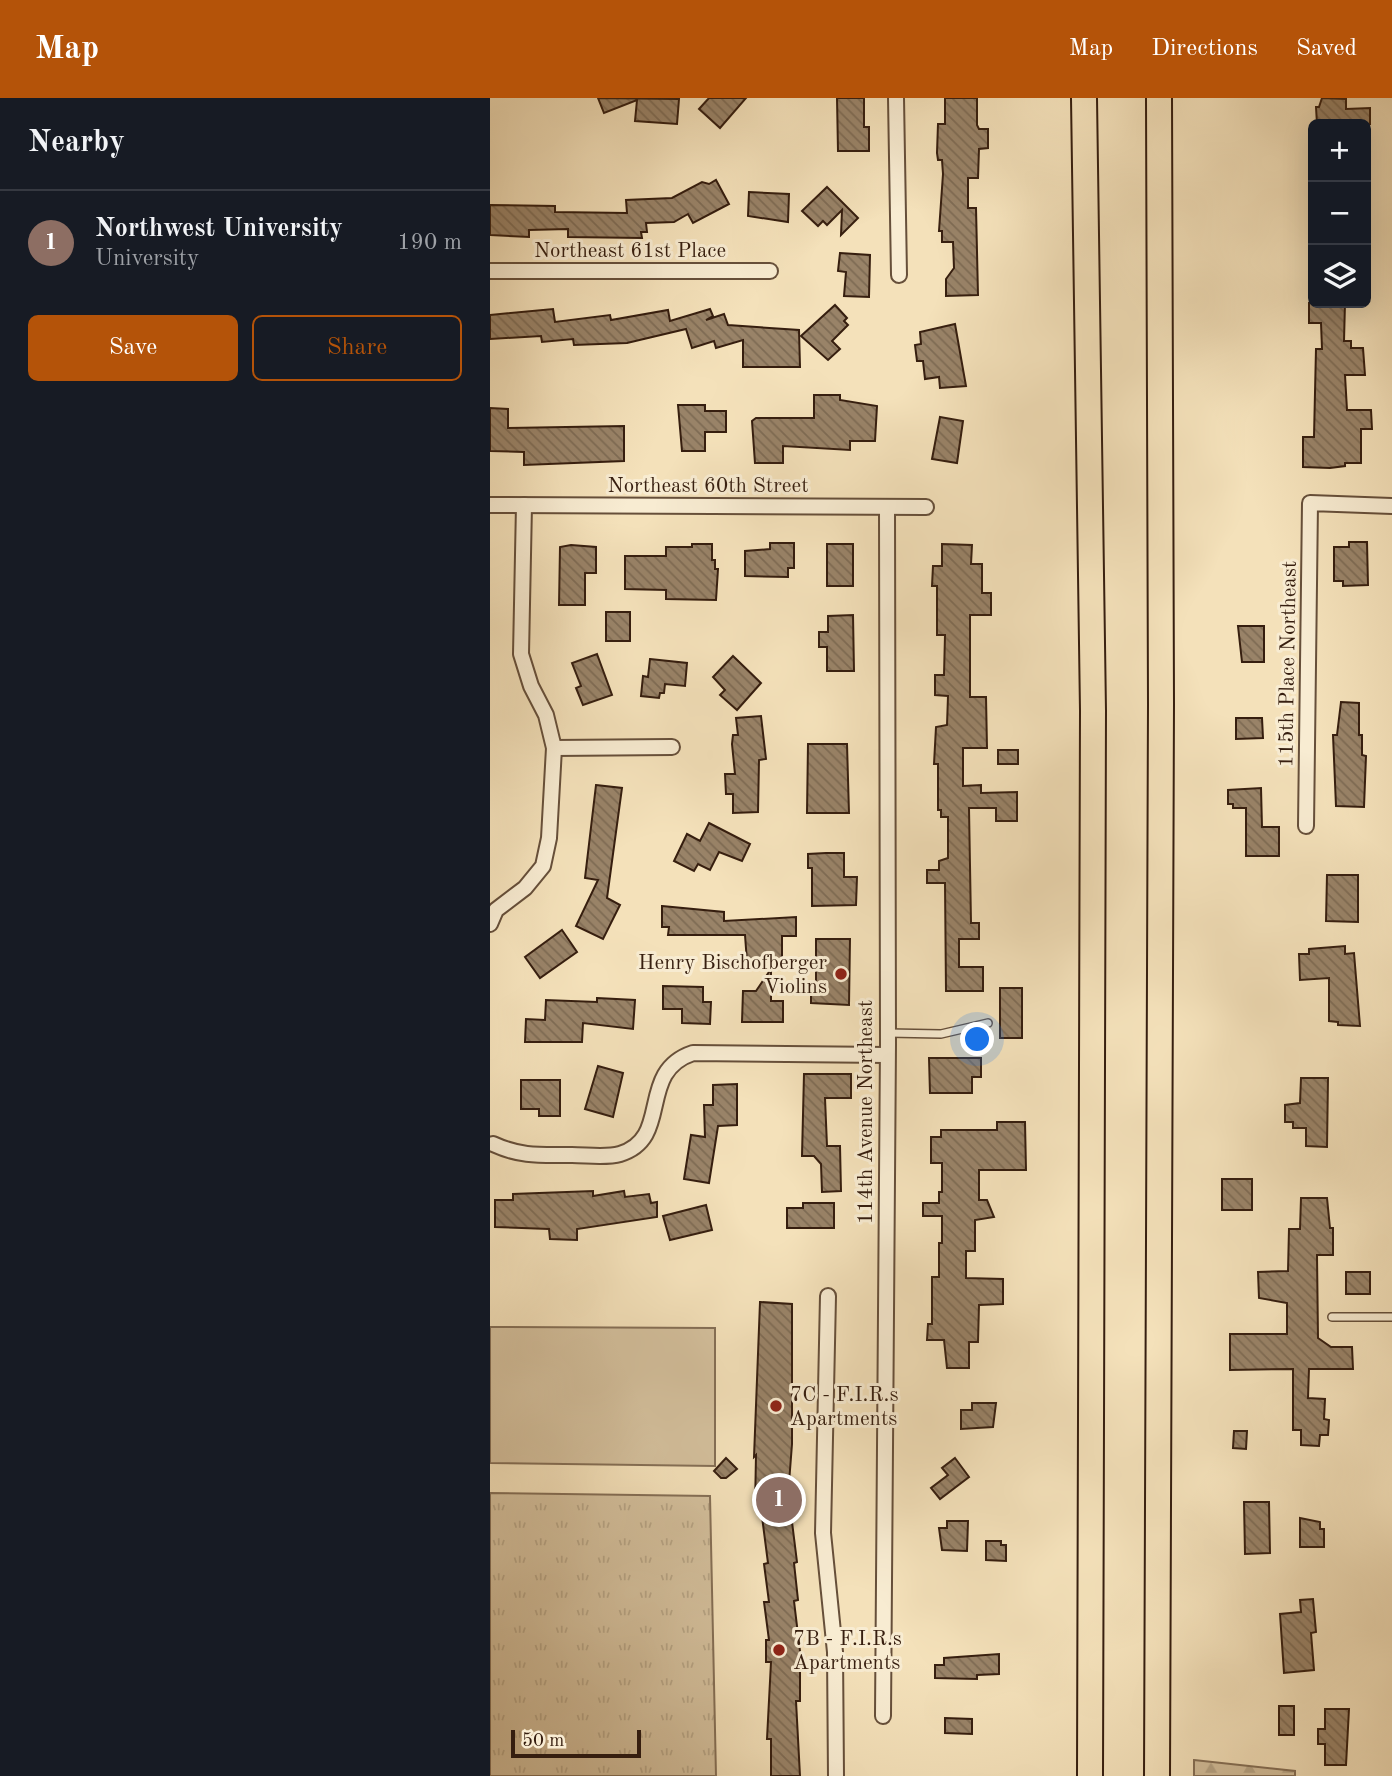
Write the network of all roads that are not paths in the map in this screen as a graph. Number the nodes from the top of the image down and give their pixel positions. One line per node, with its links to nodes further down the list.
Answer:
1 (896, 98): 6 (street)
2 (1084, 98): 25 (highway)
3 (1159, 98): 26 (highway)
4 (490, 271): 5 (street, Northeast 61st Place)
5 (770, 271)
6 (899, 275)
7 (490, 505): 8 (street, Northeast 60th Street)
8 (524, 505): 10 (street, Northeast 60th Street); 13 (street)
9 (1392, 506): 14 (street, 115th Place Northeast)
10 (887, 507): 11 (street, Northeast 60th Street); 17 (street, 114th Avenue Northeast)
11 (926, 507)
12 (672, 747): 13 (street)
13 (554, 748): 15 (street)
14 (1306, 826)
15 (490, 923)
16 (988, 1023): 17 (lane)
17 (887, 1033): 18 (street, 114th Avenue Northeast)
18 (887, 1055): 19 (street); 23 (street, 114th Avenue Northeast)
19 (491, 1142)
20 (828, 1296): 24 (street)
21 (1332, 1317): 22 (lane)
22 (1392, 1317)
23 (883, 1716)
24 (836, 1776)
25 (1090, 1776)
26 (1157, 1776)

